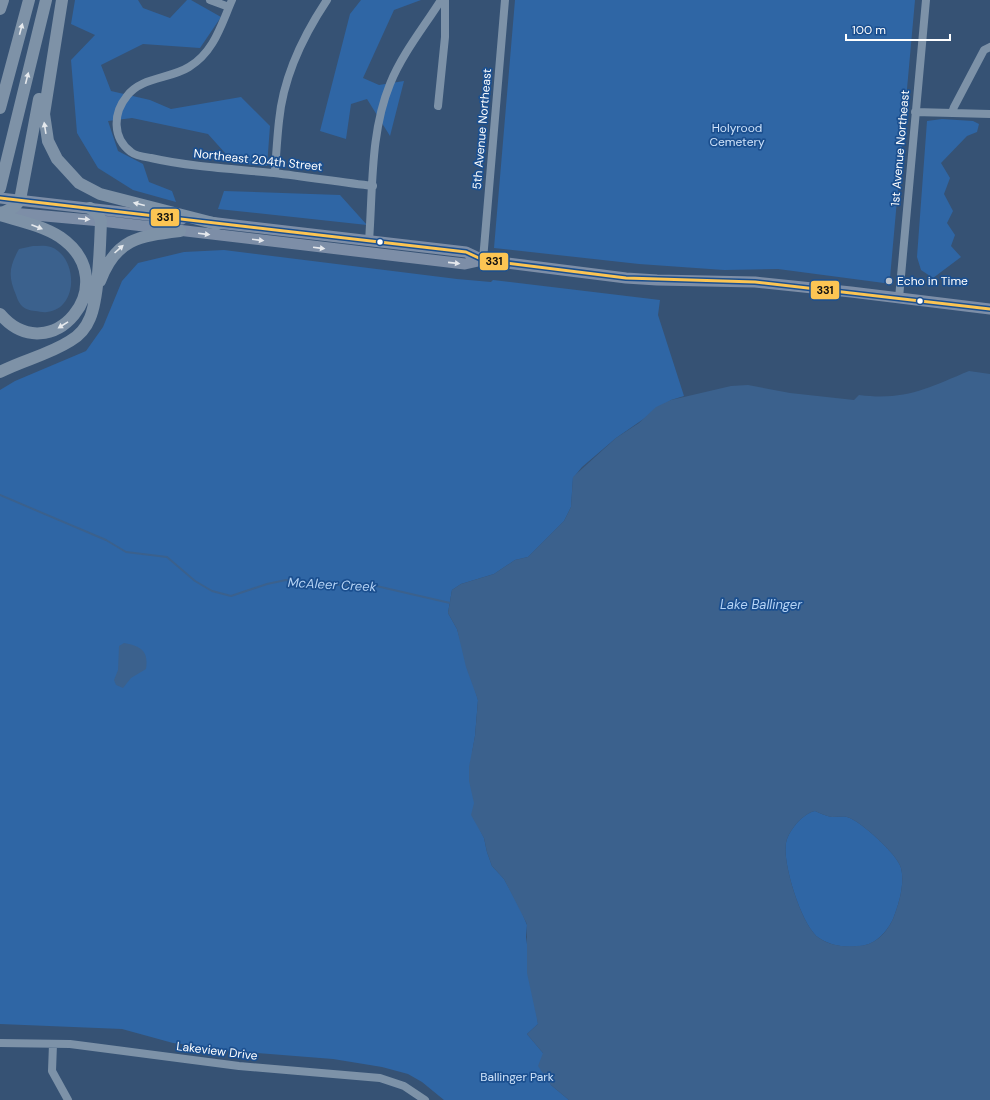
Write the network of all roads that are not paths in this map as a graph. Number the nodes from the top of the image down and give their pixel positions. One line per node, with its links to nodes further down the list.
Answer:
1 (3, 0): 12 (highway)
2 (28, 0): 16 (highway, one-way to 2)
3 (46, 0): 22 (highway, one-way to 3)
4 (62, 0): 13 (highway)
5 (210, 0): 11 (street)
6 (327, 0): 20 (street)
7 (441, 0): 21 (street)
8 (445, 0): 15 (street)
9 (505, 0): 33 (street, 5th Avenue Northeast)
10 (926, 0): 17 (street, 1st Avenue Northeast)
11 (231, 3): 20 (street, Northeast 204th Street)
12 (0, 9)
13 (56, 31): 24 (highway); 28 (highway, one-way to 13)
14 (990, 47): 18 (street)
15 (438, 106)
16 (0, 108)
17 (915, 112): 18 (street); 35 (street, 1st Avenue Northeast)
18 (952, 113): 19 (street)
19 (990, 114)
20 (275, 173): 21 (street, Northeast 204th Street)
21 (373, 186): 30 (street)
22 (0, 188)
23 (0, 198): 24 (main road)
24 (20, 200): 25 (main road); 26 (highway)
25 (90, 208): 27 (highway); 28 (main road)
26 (1, 213): 27 (main road, one-way to 27); 37 (highway, one-way to 37)
27 (101, 221): 29 (main road); 34 (highway)
28 (217, 224): 30 (main road)
29 (180, 231): 31 (main road, one-way to 31); 34 (highway, one-way to 29)
30 (369, 241): 31 (main road); 32 (main road); 33 (main road)
31 (351, 251): 32 (main road)
32 (400, 257): 33 (main road, one-way to 33)
33 (483, 260): 35 (main road)
34 (95, 295): 38 (highway)
35 (899, 298): 36 (main road)
36 (990, 309)
37 (0, 314)
38 (0, 372)
39 (0, 1043): 40 (street, Lakeview Drive)
40 (53, 1044): 41 (street); 42 (street, Lakeview Drive)
41 (68, 1100)
42 (425, 1100)

